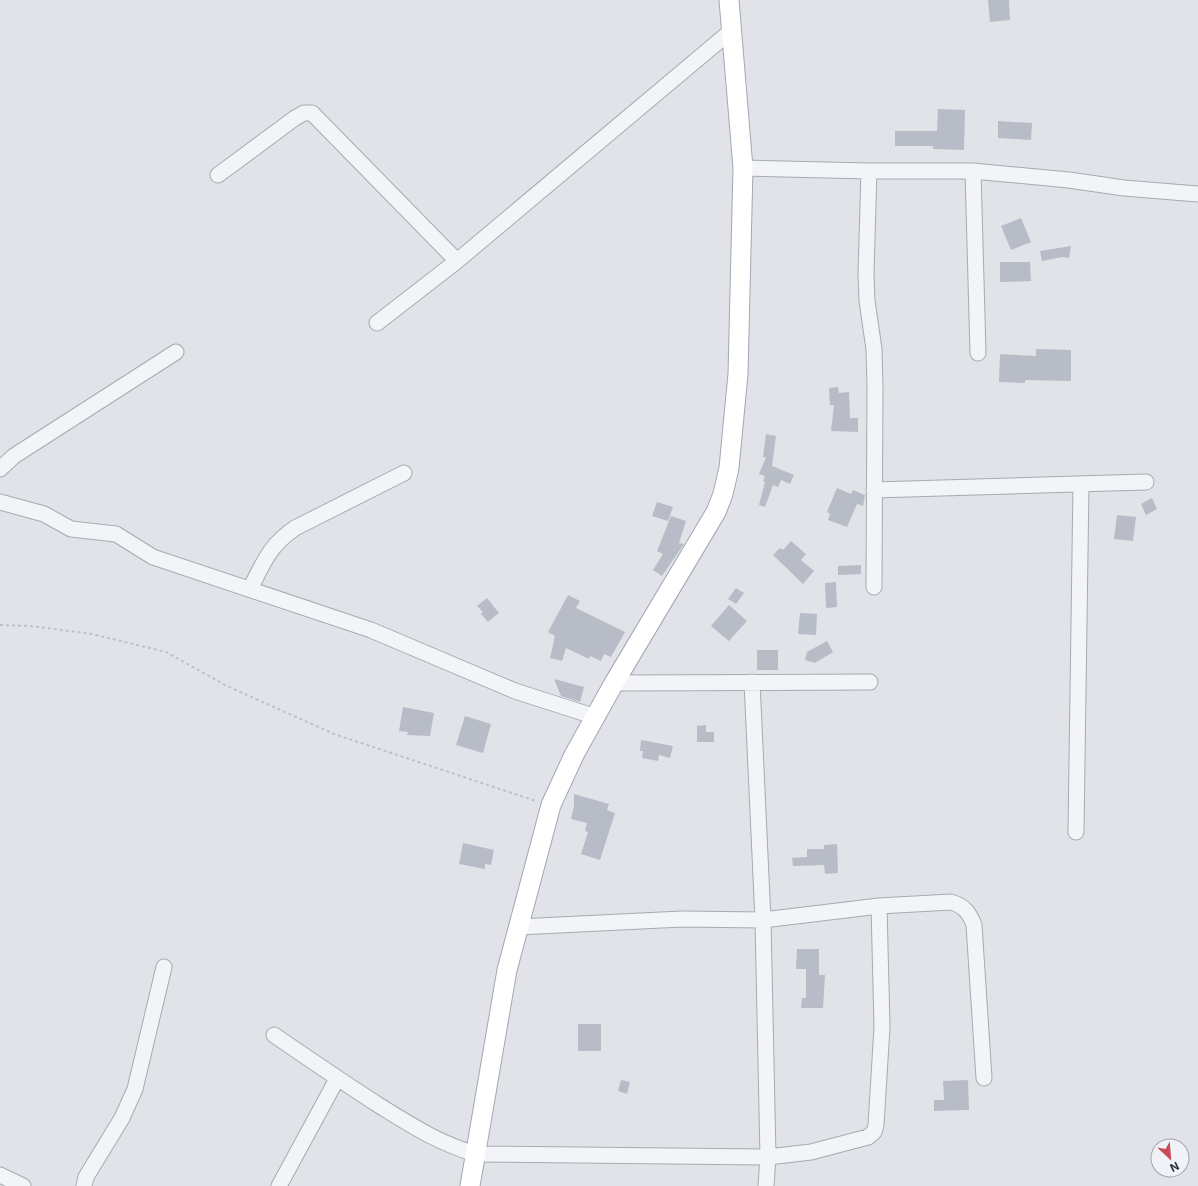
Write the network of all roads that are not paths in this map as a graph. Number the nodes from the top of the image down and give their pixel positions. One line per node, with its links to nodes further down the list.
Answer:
1 (729, 0): 2 (main road)
2 (731, 31): 3 (main road); 8 (street)
3 (743, 168): 4 (street); 22 (main road)
4 (869, 171): 5 (street); 16 (street)
5 (973, 171): 7 (street); 11 (street)
6 (218, 175): 8 (street)
7 (1198, 194)
8 (457, 261): 9 (street)
9 (377, 323)
10 (176, 352): 12 (street)
11 (978, 353)
12 (0, 469)
13 (404, 473): 19 (street)
14 (1146, 482): 15 (street)
15 (1081, 484): 16 (street); 24 (street)
16 (874, 490): 18 (street)
17 (0, 502): 19 (street)
18 (874, 586)
19 (250, 589): 23 (street)
20 (752, 682): 21 (street); 22 (street); 26 (street)
21 (870, 682)
22 (614, 683): 23 (main road)
23 (596, 717): 27 (main road)
24 (1076, 832)
25 (879, 906): 26 (street); 31 (street); 33 (street)
26 (763, 920): 27 (street); 33 (street)
27 (518, 927): 32 (main road)
28 (164, 967): 36 (street)
29 (274, 1035): 30 (street)
30 (337, 1078): 32 (street); 37 (street)
31 (984, 1078)
32 (475, 1154): 33 (street); 38 (main road)
33 (768, 1157): 39 (street)
34 (0, 1174): 35 (street)
35 (23, 1186)
36 (84, 1186)
37 (279, 1186)
38 (470, 1186)
39 (766, 1186)

